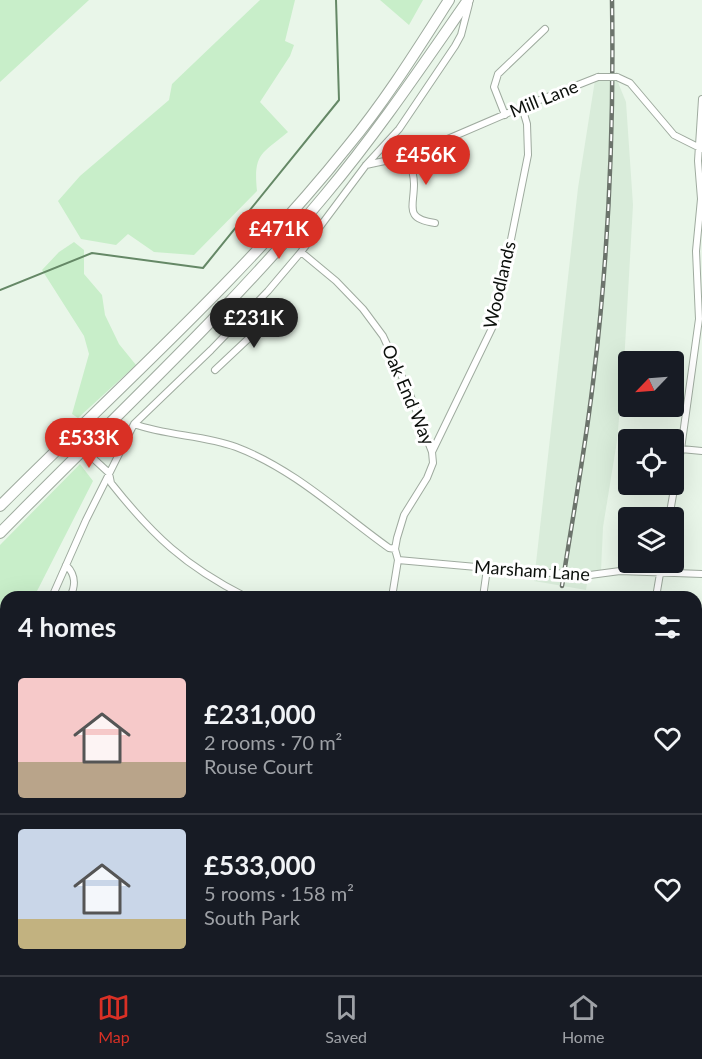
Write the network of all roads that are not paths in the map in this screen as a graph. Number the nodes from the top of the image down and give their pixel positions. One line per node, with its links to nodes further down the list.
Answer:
1 (449, 0): 21 (highway)
2 (468, 0): 9 (street); 16 (highway)
3 (545, 29): 6 (street)
4 (702, 99): 7 (street)
5 (522, 107): 6 (street, Mill Lane); 7 (street, Mill Lane, bridge); 19 (street, Woodlands)
6 (505, 115): 8 (street, Mill Lane)
7 (700, 148): 15 (street)
8 (408, 156): 9 (street, Mill Lane); 10 (street)
9 (366, 165): 11 (street)
10 (435, 223)
11 (301, 252): 12 (street); 19 (street, Oak End Way)
12 (251, 309): 13 (street); 14 (street)
13 (215, 370)
14 (134, 424): 20 (street); 23 (street)
15 (684, 429)
16 (83, 449): 20 (street); 22 (highway)
17 (684, 449): 18 (street)
18 (702, 451)
19 (432, 452): 23 (street, Oak End Way)
20 (109, 473): 25 (street); 33 (street)
21 (0, 506)
22 (0, 533)
23 (395, 549): 24 (street)
24 (398, 560): 26 (street, Marsham Lane); 34 (street)
25 (66, 565): 31 (street); 32 (street)
26 (487, 569): 27 (street, Marsham Lane, bridge); 35 (street)
27 (618, 571)
28 (660, 573): 36 (street)
29 (681, 573): 30 (street, Marsham Lane)
30 (702, 574)
31 (55, 591)
32 (73, 591)
33 (234, 591)
34 (393, 591)
35 (484, 591)
36 (657, 591)

